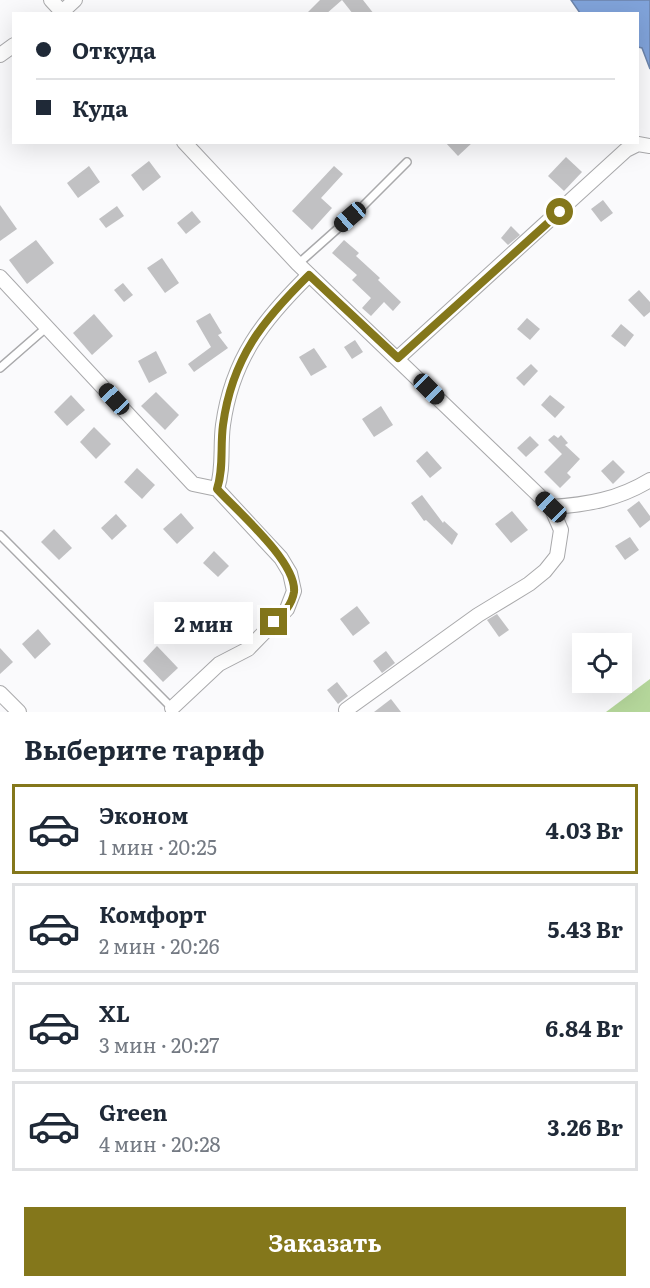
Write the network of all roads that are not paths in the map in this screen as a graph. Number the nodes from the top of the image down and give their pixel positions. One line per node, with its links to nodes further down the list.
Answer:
1 (51, 0): 3 (street)
2 (75, 0): 4 (street)
3 (61, 12)
4 (63, 12)
5 (186, 144): 8 (street)
6 (650, 146): 12 (street)
7 (407, 162): 8 (lane)
8 (298, 264): 9 (street)
9 (309, 275): 12 (street); 15 (street)
10 (0, 277): 11 (street)
11 (47, 327): 13 (lane); 15 (street)
12 (398, 358): 16 (street)
13 (0, 368)
14 (650, 480): 16 (street)
15 (217, 489): 19 (street)
16 (551, 507): 20 (street)
17 (0, 535): 19 (lane)
18 (0, 693): 21 (street)
19 (172, 708)
20 (346, 710)
21 (19, 712)

